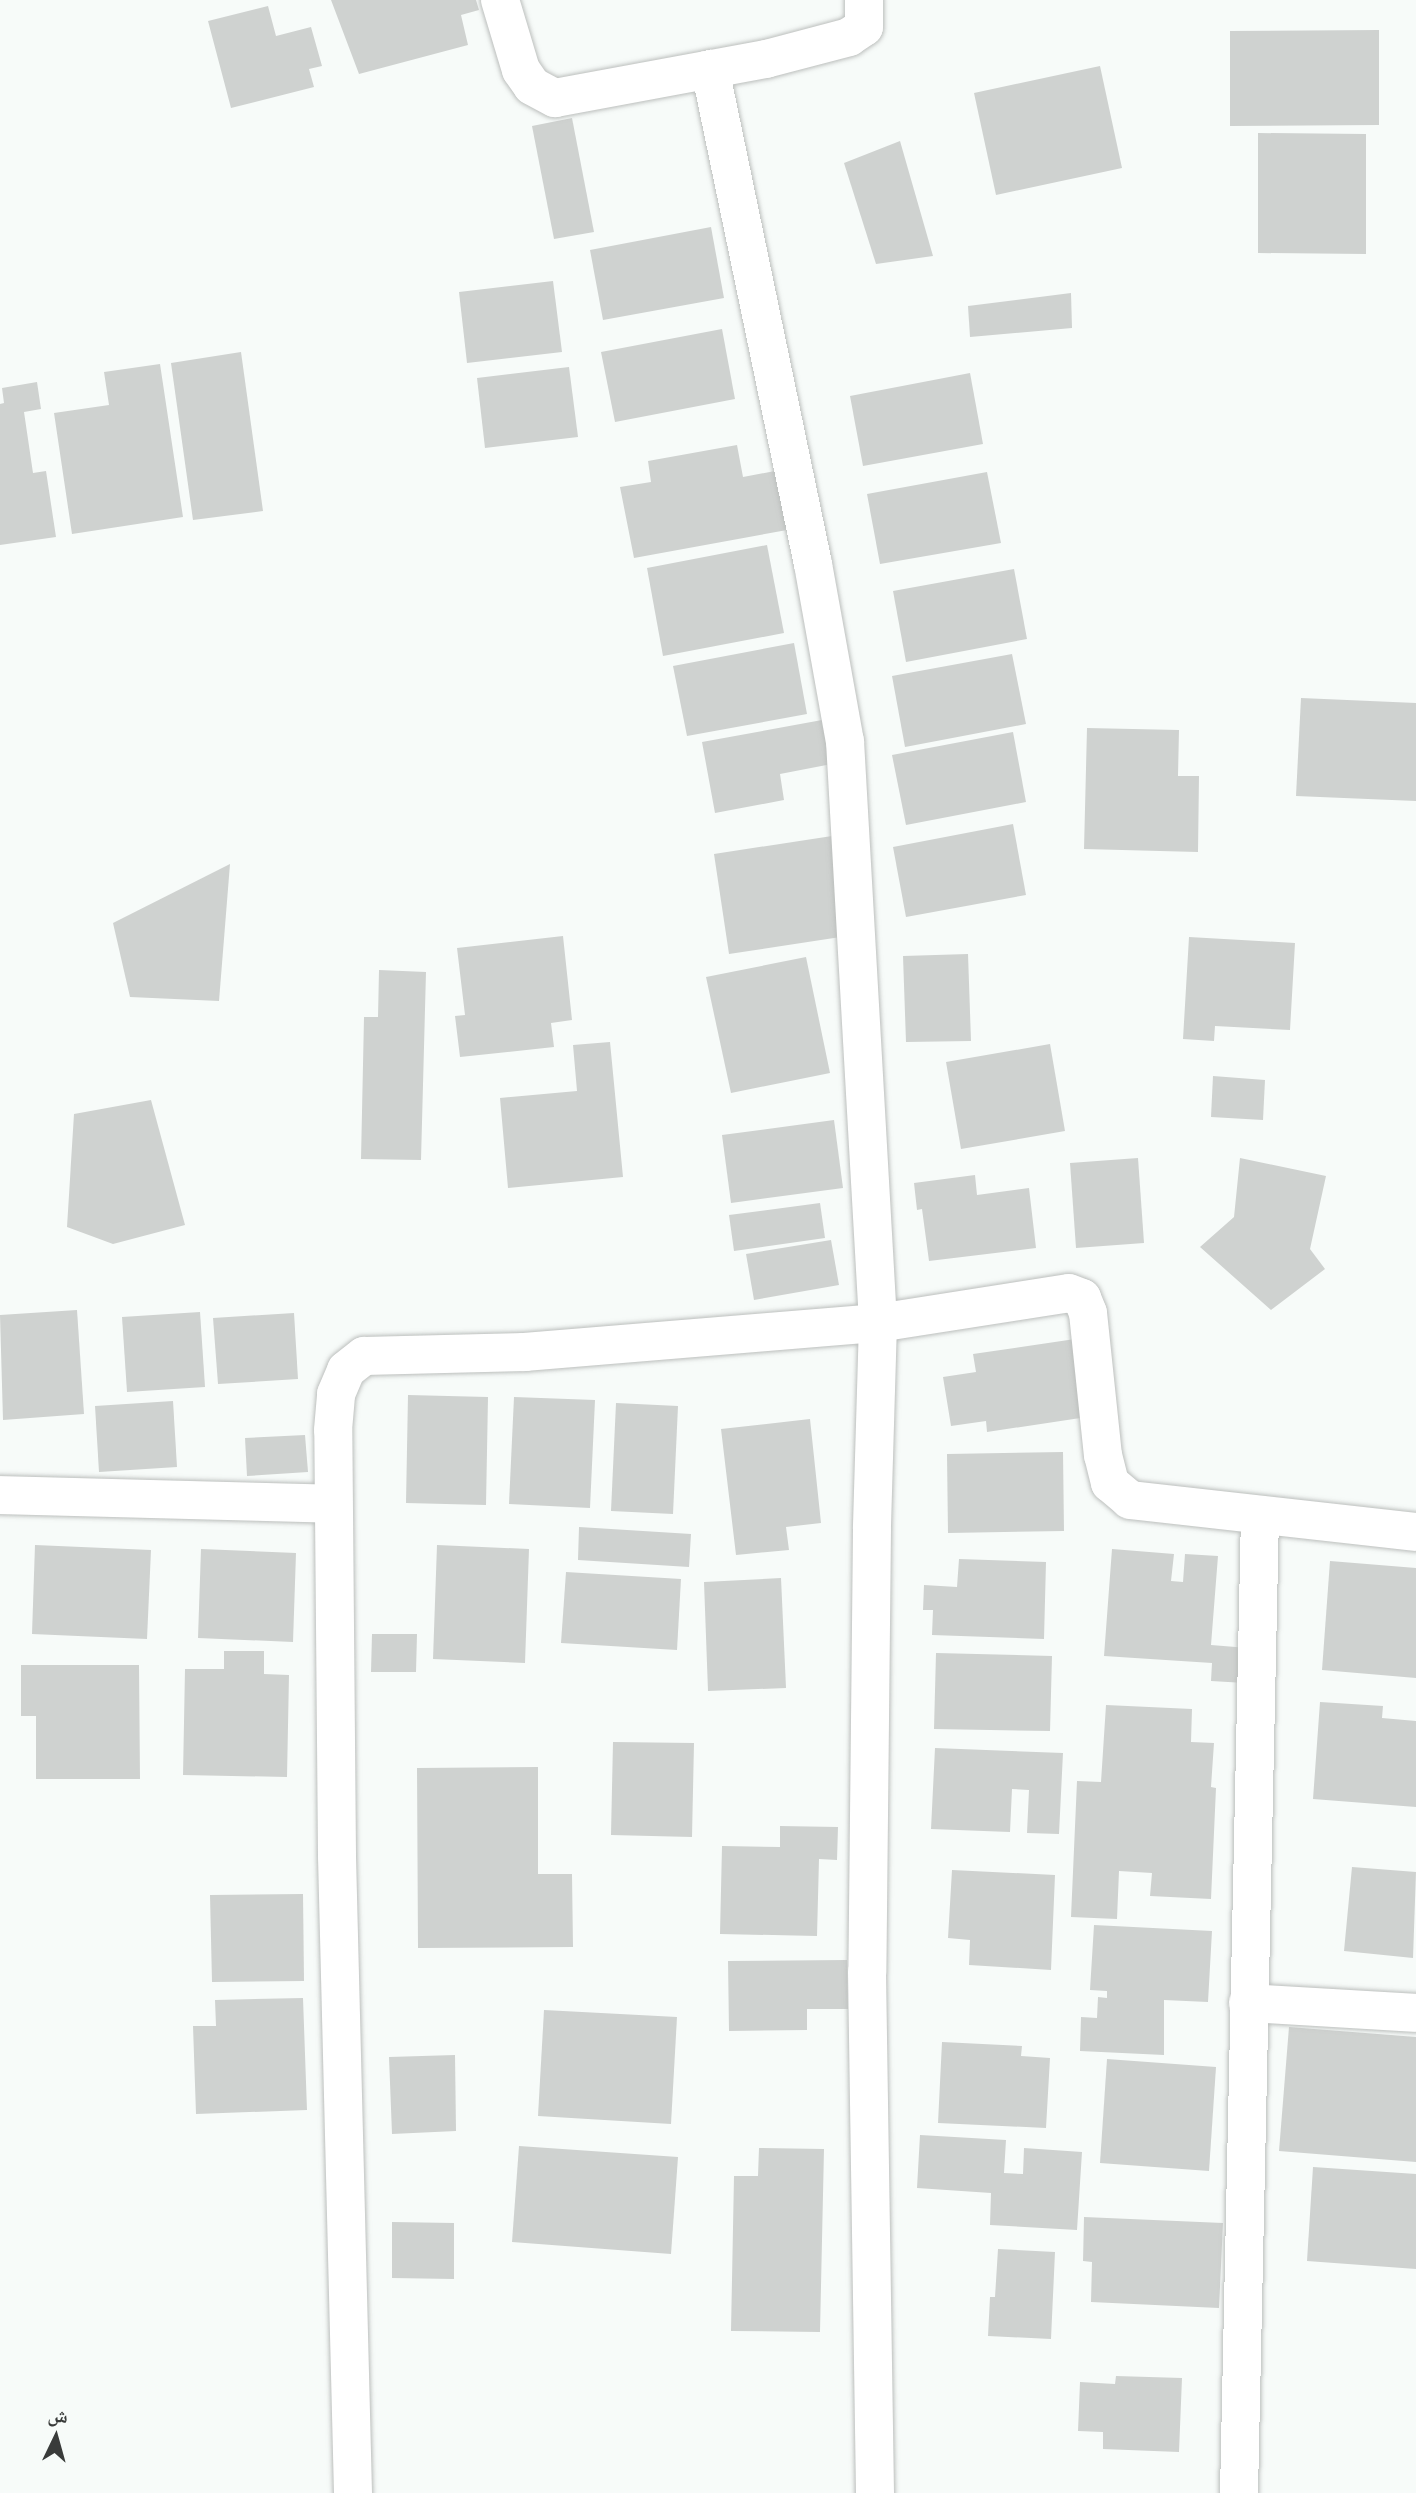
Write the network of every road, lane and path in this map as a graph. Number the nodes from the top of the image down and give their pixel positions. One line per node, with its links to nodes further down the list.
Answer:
1 (500, 0): 3 (street)
2 (864, 0): 3 (street)
3 (710, 69): 4 (street)
4 (878, 1323): 6 (street); 7 (street); 12 (street)
5 (0, 1494): 6 (street)
6 (333, 1504): 11 (street)
7 (1260, 1515): 8 (street); 9 (street)
8 (1416, 1532)
9 (1248, 2003): 10 (street); 13 (street)
10 (1416, 2013)
11 (353, 2493)
12 (875, 2493)
13 (1239, 2493)

